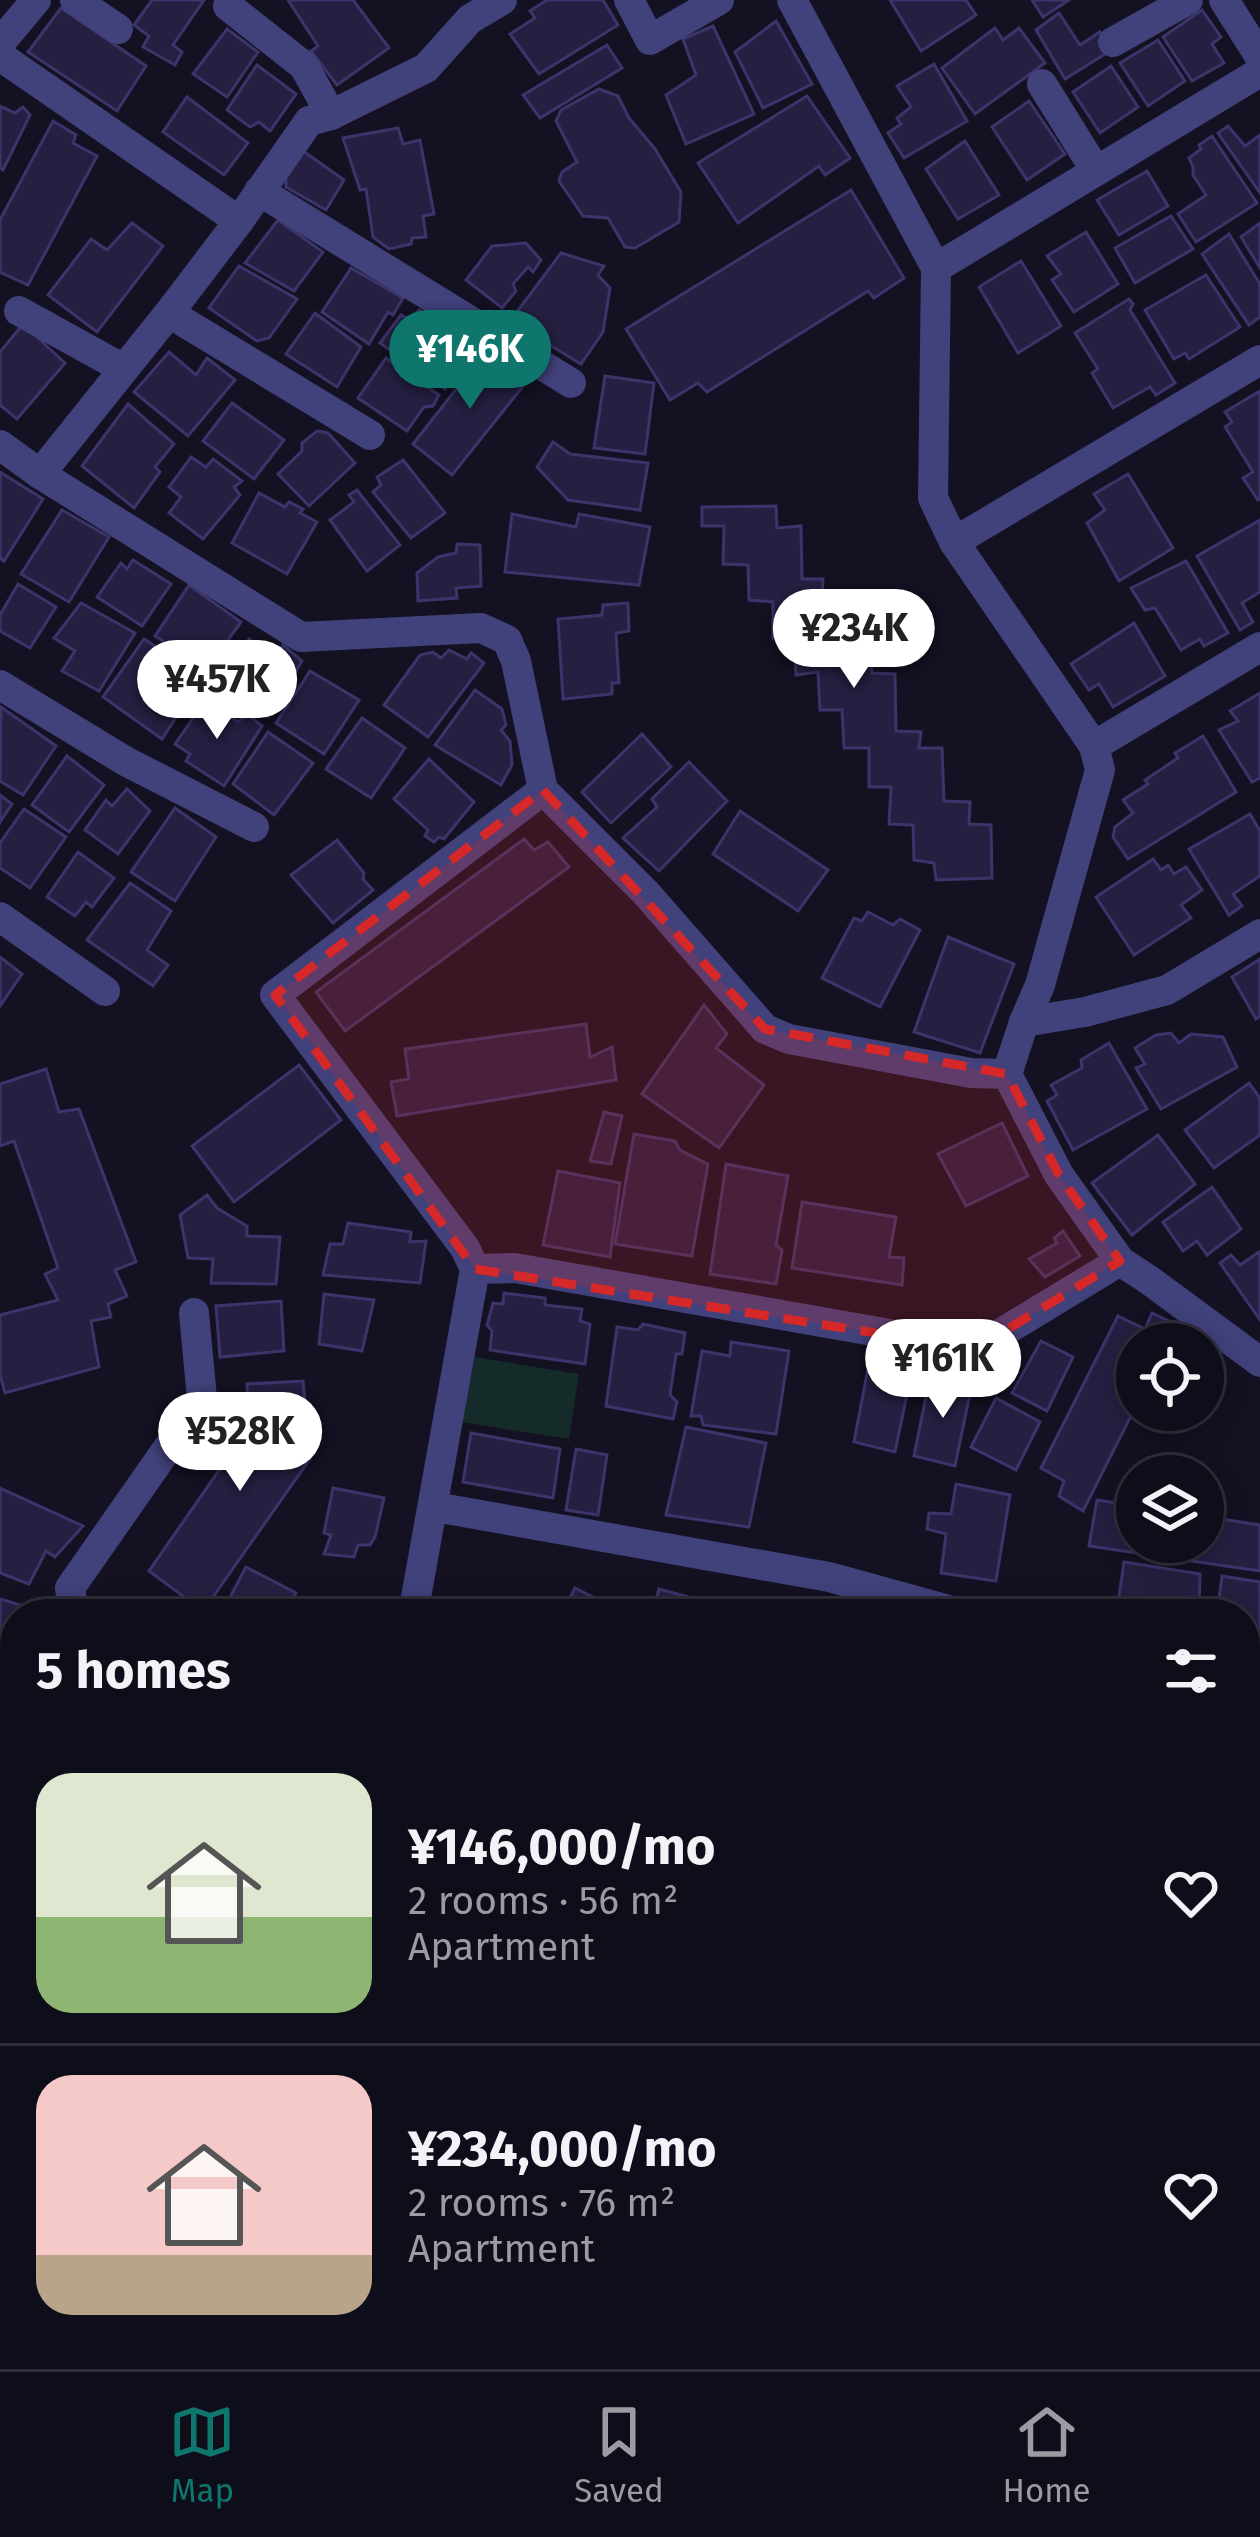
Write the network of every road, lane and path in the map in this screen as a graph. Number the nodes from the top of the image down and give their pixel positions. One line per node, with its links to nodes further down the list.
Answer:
1 (36, 0): 12 (street)
2 (75, 0): 10 (street)
3 (502, 0): 17 (street)
4 (629, 0): 5 (street)
5 (719, 0)
6 (792, 0): 21 (street)
7 (1189, 0): 11 (street)
8 (1224, 0): 14 (street)
9 (228, 6): 17 (street)
10 (118, 29)
11 (1113, 42)
12 (0, 43)
13 (0, 56): 20 (street)
14 (1260, 57)
15 (1260, 72): 18 (street)
16 (1042, 84): 18 (street)
17 (331, 115): 19 (street)
18 (1096, 171): 21 (street)
19 (259, 191): 20 (street); 26 (street)
20 (239, 221): 23 (street)
21 (936, 268): 30 (street)
22 (19, 310): 25 (street)
23 (169, 314): 25 (street); 27 (street)
24 (1260, 360): 30 (street)
25 (122, 368): 29 (street)
26 (571, 382)
27 (370, 435)
28 (0, 446): 29 (street)
29 (40, 474): 34 (street)
30 (954, 542): 33 (street)
31 (1260, 647): 33 (street)
32 (0, 685): 35 (street)
33 (1094, 746): 39 (street)
34 (542, 790): 40 (street); 42 (street)
35 (254, 827)
36 (0, 916): 38 (street)
37 (1260, 934): 39 (street)
38 (105, 991)
39 (1024, 1022): 40 (street)
40 (1007, 1073): 41 (street)
41 (1120, 1261): 42 (street); 44 (street)
42 (476, 1269): 45 (street)
43 (194, 1312): 46 (street)
44 (1260, 1360)
45 (435, 1507): 47 (street); 48 (street)
46 (72, 1599)
47 (416, 1599)
48 (909, 1599)

